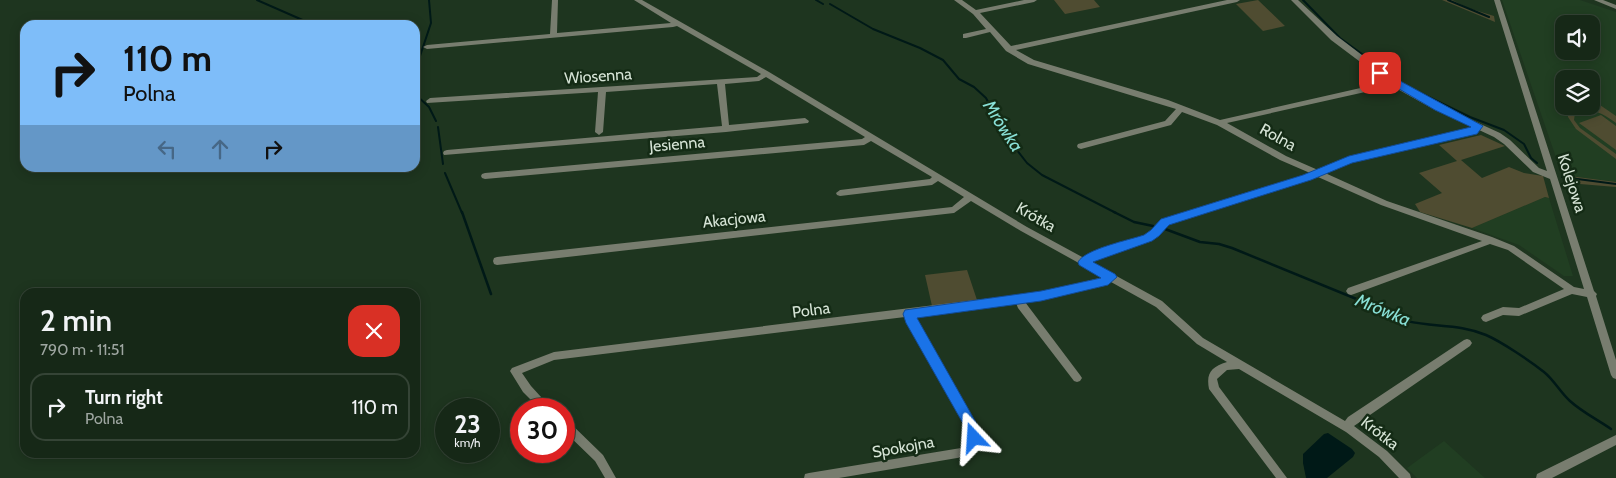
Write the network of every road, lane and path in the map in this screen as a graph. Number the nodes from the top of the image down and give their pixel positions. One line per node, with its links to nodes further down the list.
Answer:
1 (555, 0): 13 (street)
2 (637, 0): 11 (street, Krótka)
3 (957, 0): 10 (street, Rolna)
4 (1034, 0): 10 (street)
5 (1237, 0): 16 (street)
6 (1294, 0): 19 (street)
7 (1497, 0): 33 (street, Kolejowa)
8 (1596, 0): 9 (street)
9 (1616, 6)
10 (975, 12): 12 (street, Rolna)
11 (677, 22): 13 (street); 17 (street, Krótka)
12 (990, 30): 14 (street); 16 (street, Rolna)
13 (553, 35): 15 (street)
14 (966, 36)
15 (427, 47)
16 (1009, 49): 22 (street, Rolna)
17 (766, 74): 18 (street, Wiosenna); 28 (street, Krótka)
18 (721, 82): 20 (street, Wiosenna); 26 (street)
19 (1393, 83): 24 (street); 25 (street)
20 (602, 90): 21 (street, Wiosenna); 27 (street)
21 (430, 101)
22 (1181, 108): 24 (street, Rolna); 29 (street)
23 (805, 121): 26 (street)
24 (1220, 123): 31 (street, Rolna)
25 (1478, 126): 31 (street); 33 (street)
26 (726, 129): 30 (street)
27 (599, 132)
28 (870, 138): 32 (street, Jesienna); 34 (street, Krótka)
29 (1081, 146)
30 (447, 153)
31 (1316, 173): 37 (street, Rolna); 39 (street)
32 (485, 176)
33 (1554, 177): 43 (street, Kolejowa)
34 (936, 178): 35 (street); 36 (street, Krótka)
35 (840, 193)
36 (970, 198): 38 (street, Akacjowa); 39 (street, Krótka)
37 (1490, 240): 41 (street, Rolna); 42 (street)
38 (497, 261)
39 (1084, 262): 40 (street, Krótka)
40 (1111, 277): 44 (street, Polna); 48 (street, Krótka)
41 (1572, 290): 43 (street, Rolna); 46 (street)
42 (1351, 291)
43 (1592, 294): 51 (street, Kolejowa)
44 (1019, 298): 45 (street, Polna); 52 (street)
45 (909, 314): 53 (street, Polna); 58 (street, Spokojna)
46 (1486, 318)
47 (1467, 342): 54 (street)
48 (1219, 353): 49 (street, Krótka); 50 (street)
49 (1242, 366): 50 (street); 54 (street, Krótka)
50 (1219, 369): 59 (street)
51 (1616, 375)
52 (1076, 378)
53 (536, 398)
54 (1346, 427): 60 (street, Krótka)
55 (575, 435): 57 (street)
56 (1616, 440): 61 (street)
57 (611, 478)
58 (809, 478)
59 (1282, 478)
60 (1406, 478)
61 (1541, 478)

